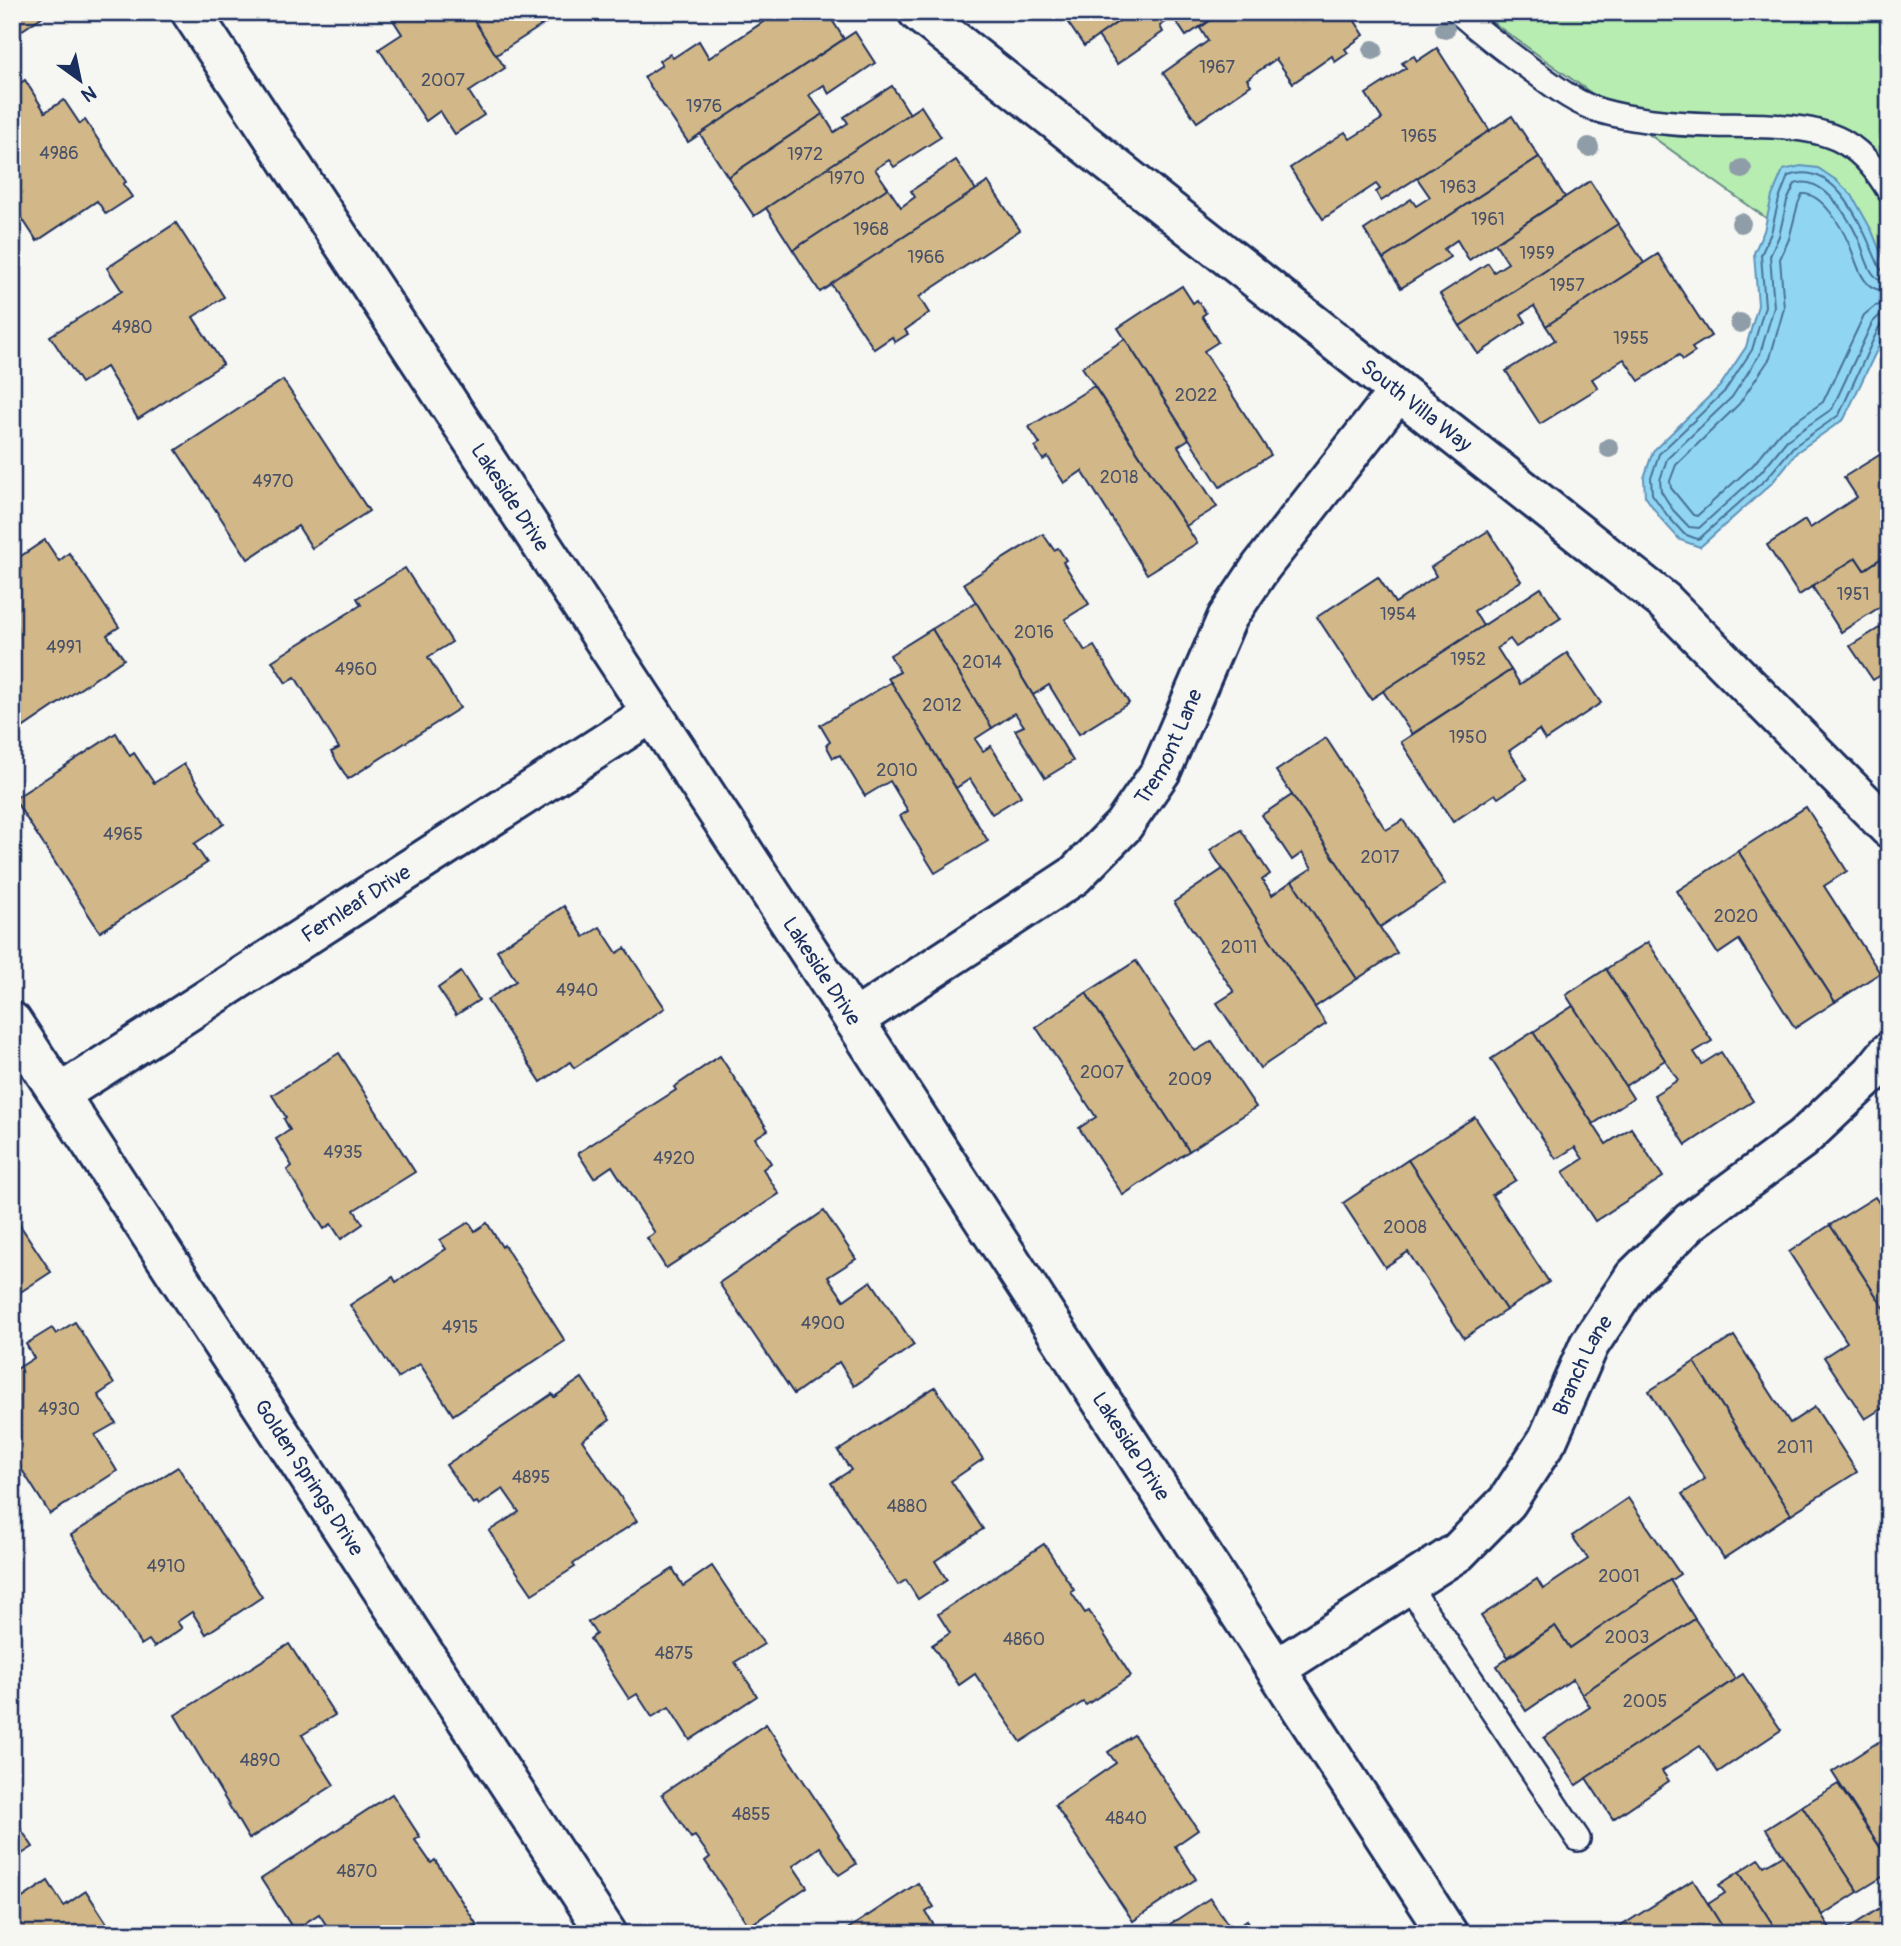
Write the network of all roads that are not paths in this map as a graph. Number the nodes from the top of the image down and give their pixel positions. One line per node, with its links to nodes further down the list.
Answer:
1 (191, 12): 6 (street, Lakeside Drive)
2 (918, 12): 5 (street, South Villa Way)
3 (1458, 12): 4 (lane)
4 (1889, 191)
5 (1398, 392): 7 (street, South Villa Way); 8 (street, Tremont Lane)
6 (652, 713): 8 (street, Lakeside Drive); 11 (street, Fernleaf Drive)
7 (1889, 828)
8 (854, 1020): 13 (street, Lakeside Drive)
9 (12, 1022): 11 (street, Golden Springs Drive)
10 (1889, 1052): 12 (street, Branch Lane)
11 (60, 1094): 15 (street, Golden Springs Drive)
12 (1408, 1585): 13 (street, Branch Lane); 14 (lane)
13 (1276, 1669): 16 (street, Lakeside Drive)
14 (1578, 1839)
15 (607, 1934)
16 (1448, 1934)

